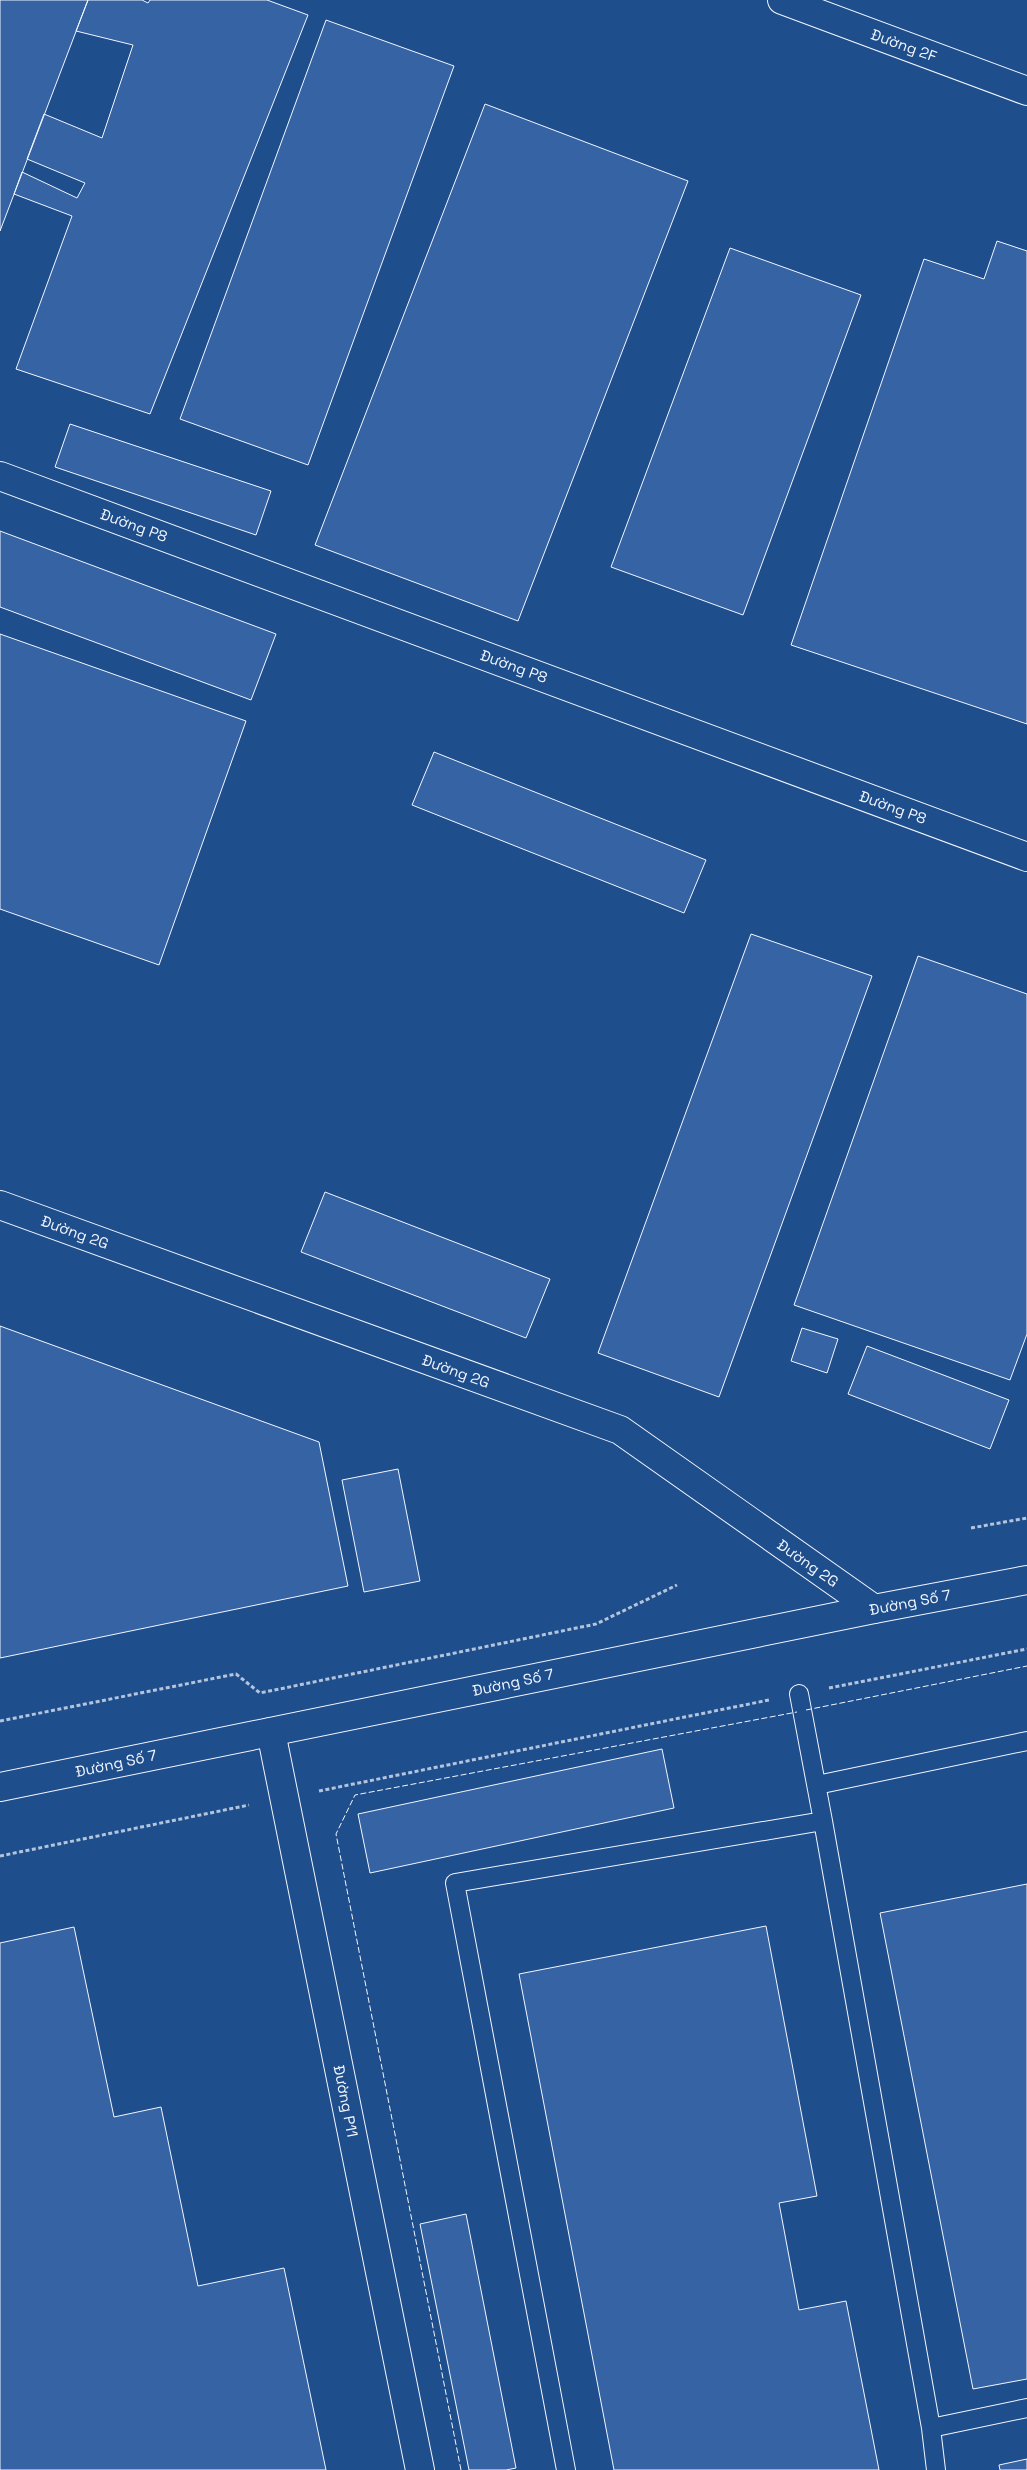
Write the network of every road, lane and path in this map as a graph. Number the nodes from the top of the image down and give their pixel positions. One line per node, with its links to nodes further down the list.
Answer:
1 (782, 0): 2 (street, Đường 2F)
2 (1027, 91)
3 (0, 476): 4 (street, Đường P8)
4 (1027, 857)
5 (0, 1205): 10 (street, Đường 2G)
6 (1027, 1518): 7 (path)
7 (971, 1528)
8 (1027, 1580): 10 (street, Đường Số 7)
9 (677, 1585): 13 (path)
10 (874, 1609): 14 (street, Đường Số 7)
11 (1027, 1649): 12 (path)
12 (799, 1694): 16 (lane); 18 (path)
13 (0, 1721)
14 (272, 1732): 17 (street, Đường Số 7); 18 (street, Đường P11)
15 (1027, 1741): 16 (lane)
16 (817, 1785): 19 (lane)
17 (0, 1787)
18 (285, 1798): 20 (path); 23 (street, Đường P11)
19 (823, 1821): 22 (lane); 24 (lane)
20 (0, 1856)
21 (1027, 2408): 22 (lane)
22 (931, 2428): 25 (lane)
23 (420, 2470)
24 (566, 2470)
25 (936, 2470)

